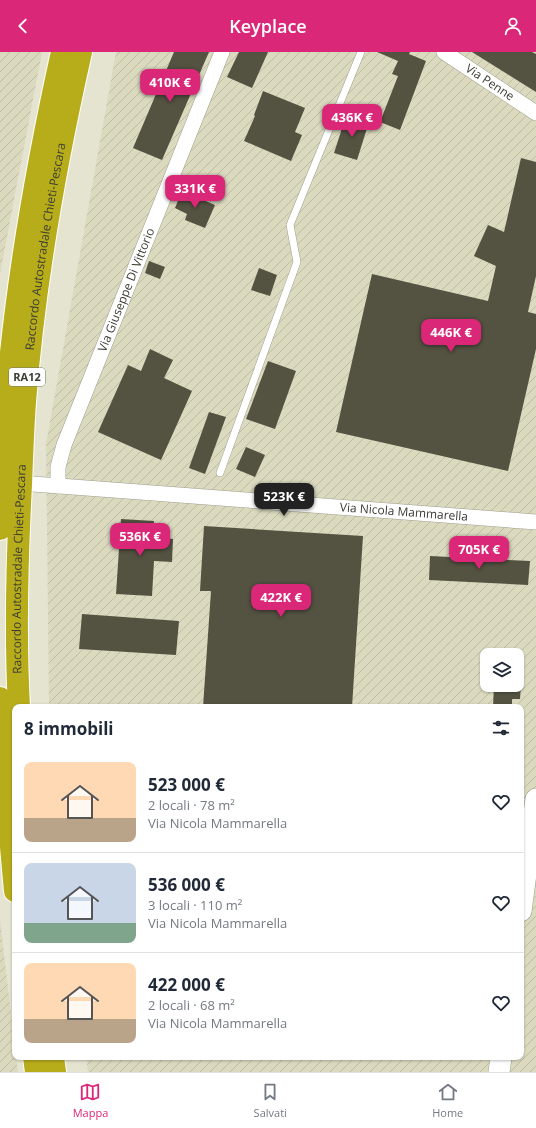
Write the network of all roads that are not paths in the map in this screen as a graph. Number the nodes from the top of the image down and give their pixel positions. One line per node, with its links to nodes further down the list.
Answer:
1 (62, 52): 11 (highway, Raccordo Autostradale Chieti-Pescara / RA12)
2 (81, 52): 13 (highway, Raccordo Autostradale Chieti-Pescara / RA12)
3 (222, 52): 9 (street, Via Giuseppe Di Vittorio)
4 (361, 52): 7 (lane)
5 (444, 52): 6 (street, Via Penne)
6 (536, 113)
7 (220, 473)
8 (33, 484): 9 (street, Via Nicola Mammarella)
9 (58, 486): 10 (street, Via Nicola Mammarella)
10 (536, 522)
11 (0, 529)
12 (0, 698): 15 (highway)
13 (19, 704)
14 (536, 799): 16 (street)
15 (12, 858)
16 (524, 889)
17 (34, 1060): 20 (highway)
18 (53, 1060): 21 (highway)
19 (501, 1060): 22 (street)
20 (36, 1072)
21 (55, 1072)
22 (499, 1072)

